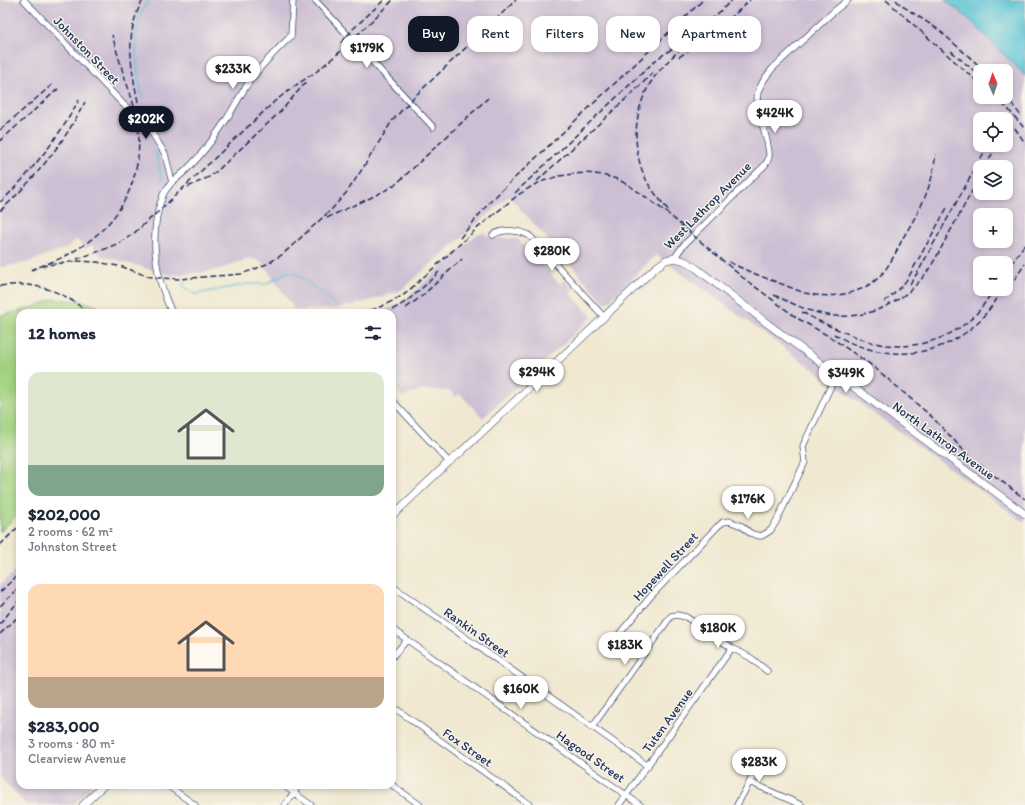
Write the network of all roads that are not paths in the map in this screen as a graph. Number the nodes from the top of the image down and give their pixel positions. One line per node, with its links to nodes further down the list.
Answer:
1 (24, 0): 6 (street, Johnston Street)
2 (292, 0): 6 (street)
3 (315, 0): 5 (street)
4 (848, 0): 8 (street, West Lathrop Avenue)
5 (433, 127)
6 (172, 182): 9 (street)
7 (493, 235): 10 (street)
8 (675, 258): 10 (street, West Lathrop Avenue); 11 (street, North Lathrop Avenue)
9 (170, 309)
10 (604, 316): 13 (street, West Lathrop Avenue)
11 (836, 375): 15 (street, North Lathrop Avenue); 18 (street, Hopewell Street)
12 (396, 404): 13 (street)
13 (449, 462): 14 (street, West Lathrop Avenue)
14 (396, 512)
15 (1025, 514)
16 (396, 589): 24 (street, Rankin Street)
17 (396, 632): 19 (street, Hagood Street)
18 (620, 633)
19 (407, 640): 21 (street); 34 (street, Hagood Street)
20 (732, 648): 22 (street); 24 (street); 26 (street, Tuten Avenue)
21 (396, 652)
22 (767, 670)
23 (396, 709): 40 (street, Fox Street)
24 (592, 727): 26 (street, Rankin Street)
25 (765, 754): 27 (street)
26 (648, 766): 34 (street, Tuten Avenue)
27 (750, 782): 43 (street); 44 (street)
28 (396, 788): 39 (street)
29 (100, 789): 35 (street)
30 (173, 789): 36 (street)
31 (289, 789): 33 (street)
32 (296, 789): 33 (street)
33 (293, 792): 37 (street); 38 (street)
34 (626, 795): 41 (street, Tuten Avenue); 42 (street, Hagood Street)
35 (87, 804)
36 (195, 805)
37 (285, 805)
38 (311, 805)
39 (420, 805)
40 (530, 805)
41 (619, 805)
42 (640, 805)
43 (738, 805)
44 (801, 805)

